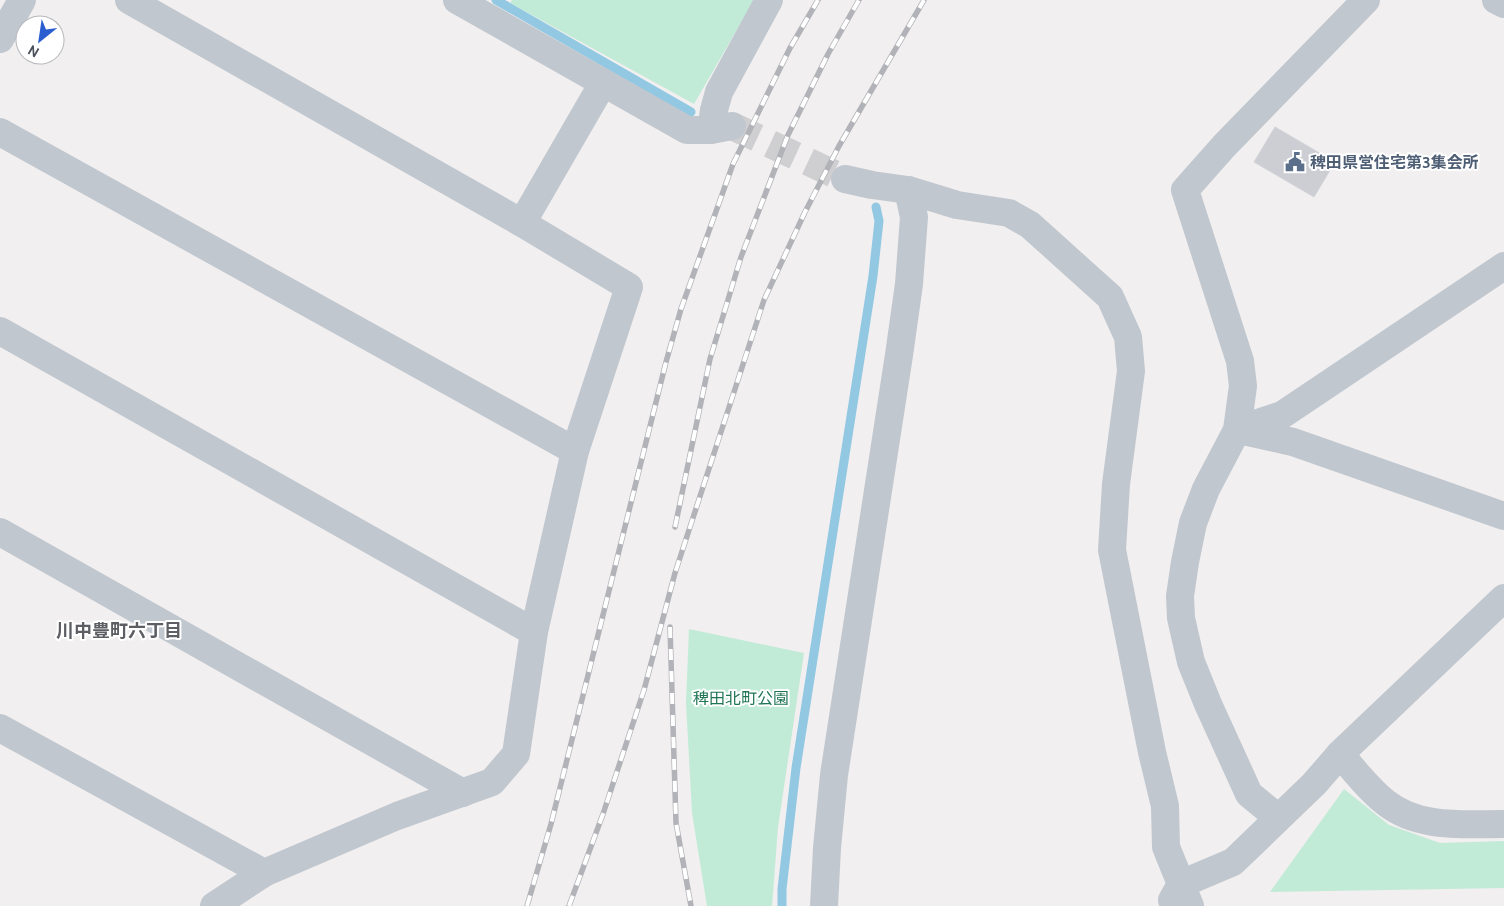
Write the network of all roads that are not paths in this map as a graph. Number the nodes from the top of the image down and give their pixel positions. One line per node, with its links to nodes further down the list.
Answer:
1 (22, 0): 8 (street)
2 (129, 0): 13 (street)
3 (457, 0): 9 (street)
4 (770, 0): 9 (street)
5 (1366, 0): 16 (street)
6 (1496, 0): 7 (street)
7 (1504, 4)
8 (0, 39)
9 (603, 83): 13 (street)
10 (0, 132): 17 (street)
11 (845, 178): 12 (street)
12 (908, 190): 28 (street); 30 (street)
13 (522, 223): 17 (street)
14 (1504, 266): 16 (street)
15 (0, 331): 21 (street)
16 (1237, 430): 18 (street); 25 (street)
17 (575, 451): 21 (street)
18 (1504, 516)
19 (0, 532): 24 (street)
20 (1504, 598): 23 (street)
21 (534, 632): 24 (street)
22 (0, 728): 27 (street)
23 (1340, 754): 25 (street); 26 (street)
24 (463, 793): 27 (street)
25 (1277, 817): 28 (street)
26 (1504, 824)
27 (264, 873): 29 (street)
28 (1180, 899)
29 (214, 906)
30 (824, 906)

